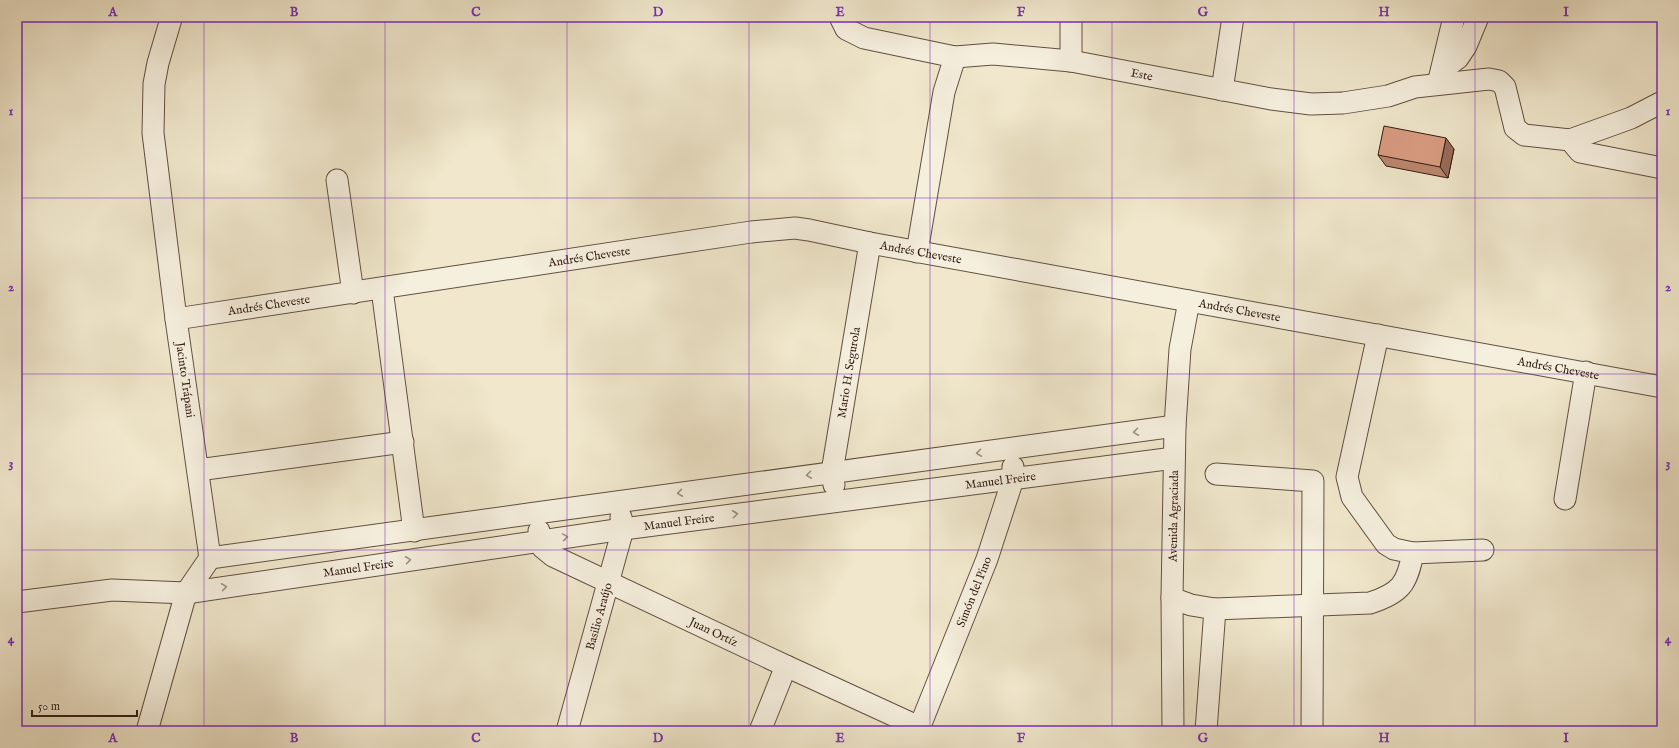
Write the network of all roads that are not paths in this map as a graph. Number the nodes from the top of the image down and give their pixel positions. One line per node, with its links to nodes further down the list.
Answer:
1 (1071, 17): 8 (street)
2 (1233, 17): 10 (street)
3 (1454, 17): 9 (street)
4 (1478, 17): 9 (street)
5 (171, 19): 20 (street, Jacinto Trápani)
6 (843, 23): 7 (street, Este)
7 (955, 57): 8 (street, Este); 16 (street)
8 (1071, 61): 10 (street, Este)
9 (1440, 77): 10 (street, Este); 12 (street, Este)
10 (1222, 90)
11 (1662, 102): 12 (street)
12 (1570, 140): 13 (street)
13 (1662, 168)
14 (337, 180): 18 (street)
15 (870, 243): 16 (street, Andrés Cheveste); 17 (street, Andrés Cheveste); 29 (street, Mario H. Segurola)
16 (917, 252): 19 (street, Andrés Cheveste)
17 (382, 289): 18 (street, Andrés Cheveste); 25 (street)
18 (353, 293): 20 (street, Andrés Cheveste)
19 (1189, 302): 21 (street, Andrés Cheveste); 24 (street, Avenida Agraciada)
20 (176, 319): 28 (street, Jacinto Trápani)
21 (1378, 335): 22 (street, Andrés Cheveste); 40 (street)
22 (1586, 372): 23 (street, Andrés Cheveste); 32 (street)
23 (1662, 387)
24 (1174, 426): 26 (street, one-way to 26); 27 (street, Avenida Agraciada)
25 (403, 442): 28 (street); 37 (street)
26 (1012, 448): 29 (street, one-way to 29); 31 (street, Simón del Pino)
27 (1174, 458): 31 (street, Manuel Freire); 44 (street, Avenida Agraciada)
28 (198, 470): 41 (street, Jacinto Trápani)
29 (832, 472): 33 (street, one-way to 33); 34 (street, Mario H. Segurola)
30 (1216, 474): 46 (street)
31 (1013, 479): 34 (street, Manuel Freire); 49 (street, Simón del Pino)
32 (1565, 499)
33 (620, 501): 35 (street); 36 (street, Basilio Araújo)
34 (836, 501): 36 (street, Manuel Freire, one-way to 34)
35 (536, 512): 37 (street); 38 (street)
36 (623, 529): 38 (street, Manuel Freire, one-way to 36); 42 (street, Basilio Araújo)
37 (414, 531): 41 (street)
38 (540, 541): 42 (street, Juan Ortíz); 43 (street, Manuel Freire, one-way to 38)
39 (1484, 550): 40 (street)
40 (1413, 553): 46 (street)
41 (210, 558): 43 (street)
42 (609, 582): 48 (street, Juan Ortíz); 51 (street, Basilio Araújo)
43 (186, 593): 45 (street, Manuel Freire); 50 (street)
44 (1172, 598): 47 (street); 53 (street, Avenida Agraciada)
45 (17, 602)
46 (1312, 605): 47 (street); 55 (street)
47 (1215, 609): 54 (street)
48 (786, 666): 49 (street, Juan Ortíz); 52 (street)
49 (918, 729)
50 (147, 731)
51 (567, 731)
52 (760, 731)
53 (1173, 731)
54 (1206, 731)
55 (1312, 731)

